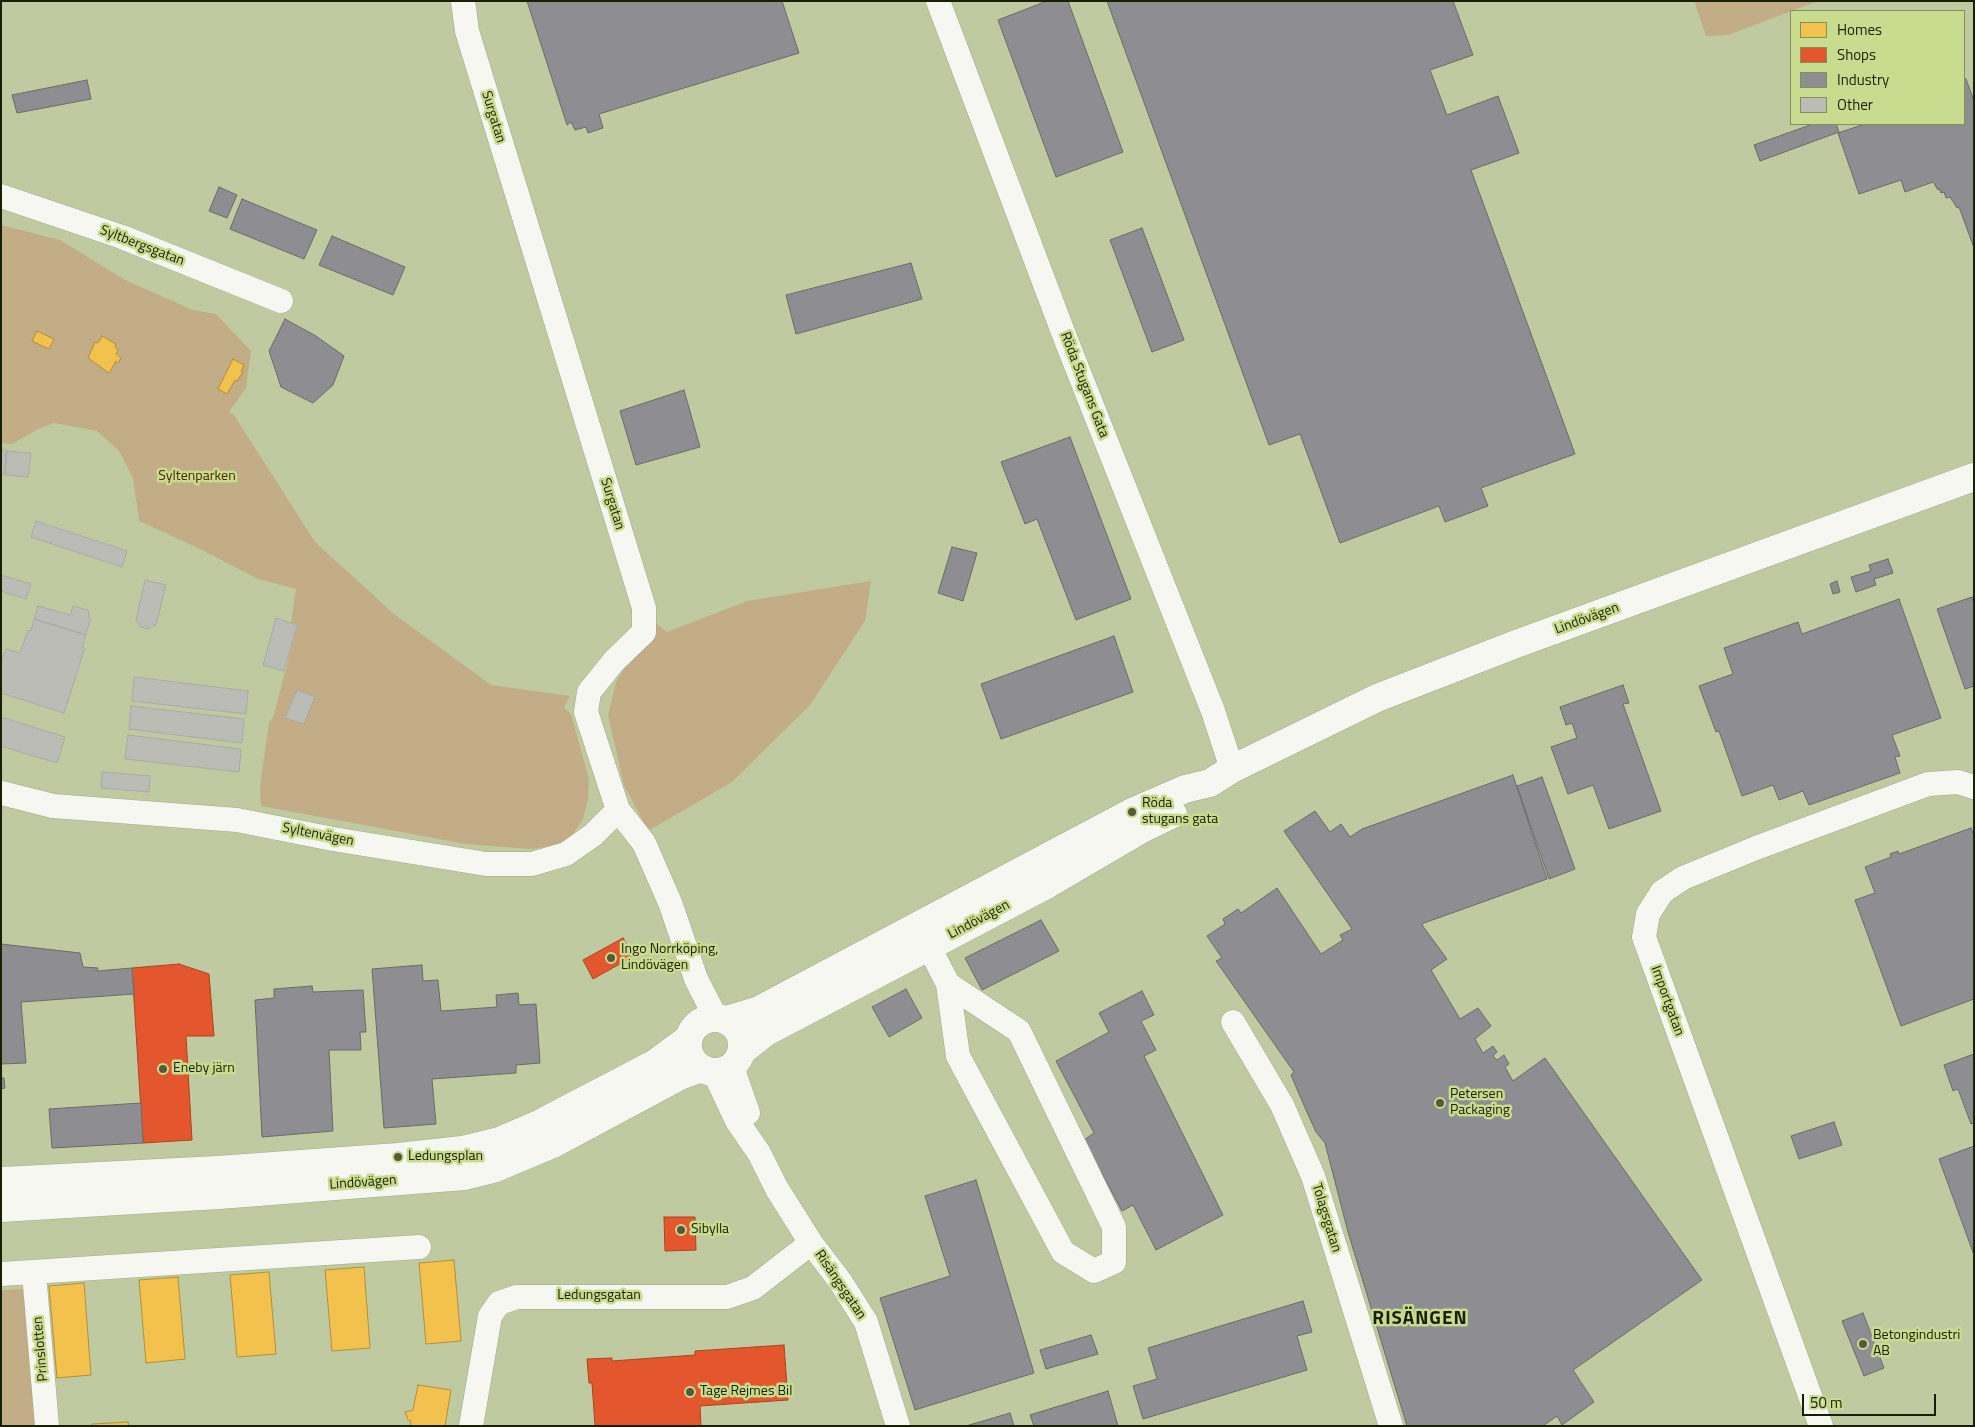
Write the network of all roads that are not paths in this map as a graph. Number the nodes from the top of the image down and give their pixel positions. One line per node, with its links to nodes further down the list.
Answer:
1 (463, 1): 9 (street, Surgatan)
2 (938, 1): 6 (street, Röda Stugans Gata)
3 (1, 196): 4 (street, Syltbergsgatan)
4 (280, 301)
5 (1974, 477): 6 (main road, Lindövägen)
6 (1221, 776): 10 (main road, Lindövägen)
7 (1974, 787): 25 (street, Importgatan)
8 (1, 793): 9 (street, Syltenvägen)
9 (618, 810): 13 (street, Surgatan)
10 (924, 936): 11 (street); 13 (main road, Lindövägen); 14 (main road, Lindövägen)
11 (948, 984): 11 (street)
12 (1233, 1022): 24 (street, Tolagsgatan)
13 (707, 1025): 14 (main road); 14 (main road); 15 (main road, Lindövägen)
14 (722, 1064): 16 (main road, Lindövägen); 17 (street, Risängsgatan)
15 (1, 1181)
16 (1, 1208)
17 (811, 1243): 22 (street, Ledungsgatan); 23 (street, Risängsgatan)
18 (419, 1246): 19 (street)
19 (34, 1273): 20 (street); 21 (street, Prinslotten)
20 (1, 1274)
21 (47, 1426)
22 (471, 1426)
23 (898, 1426)
24 (1391, 1426)
25 (1821, 1426)

